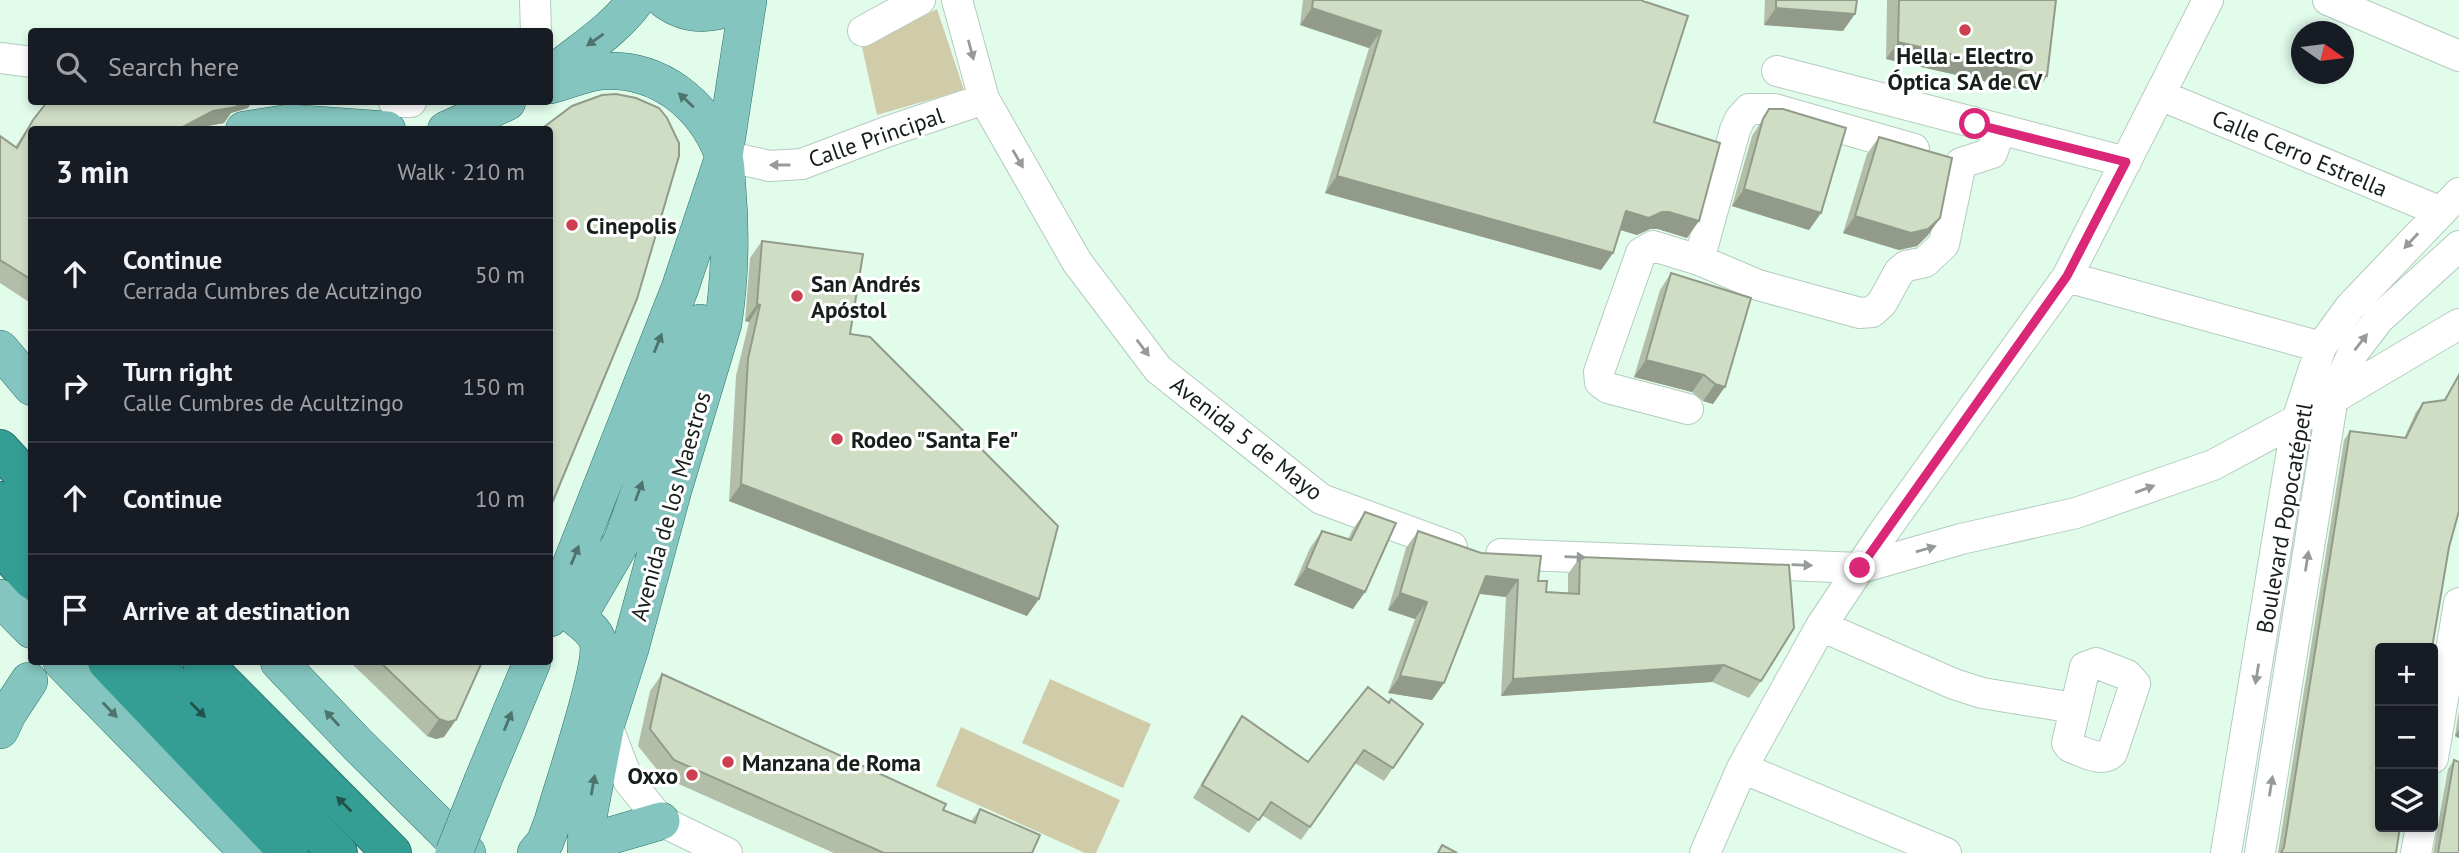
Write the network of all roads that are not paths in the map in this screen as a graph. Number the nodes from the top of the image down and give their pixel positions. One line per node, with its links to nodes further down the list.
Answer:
1 (535, 0): 9 (street)
2 (636, 0): 15 (main road, one-way to 15)
3 (665, 0): 8 (main road)
4 (920, 0): 10 (street)
5 (957, 0): 18 (street, Avenida 5 de Mayo, one-way to 18)
6 (2208, 0): 17 (street)
7 (2328, 0): 11 (street)
8 (748, 1): 26 (main road, Avenida de los Maestros)
9 (536, 28)
10 (863, 31)
11 (2459, 56)
12 (0, 58): 13 (street)
13 (28, 62)
14 (1777, 71): 25 (street)
15 (553, 74)
16 (553, 84): 26 (main road, one-way to 16)
17 (2160, 95): 27 (street); 29 (street, Calle Cerro Estrella)
18 (984, 99): 26 (street, Calle Principal, one-way to 26); 46 (street, Avenida 5 de Mayo, one-way to 46)
19 (500, 105): 23 (main road)
20 (521, 105): 24 (main road)
21 (270, 126): 22 (main road)
22 (331, 126)
23 (455, 126)
24 (503, 126)
25 (2000, 131): 27 (street); 28 (street)
26 (724, 156): 30 (main road, Avenida de los Maestros); 51 (main road, Avenida de los Maestros, one-way to 26)
27 (2126, 162): 33 (street)
28 (1961, 163): 32 (street); 32 (street)
29 (2449, 202): 35 (street, Boulevard Popocatépetl, one-way to 35)
30 (730, 221): 48 (main road, Avenida de los Maestros); 51 (main road, one-way to 30)
31 (2459, 246): 38 (street, Boulevard Popocatépetl, one-way to 31)
32 (1699, 260): 39 (street)
33 (2067, 276): 35 (street); 46 (street)
34 (2459, 324): 38 (street, Avenida 5 de Mayo)
35 (2321, 346): 40 (street, Boulevard Popocatépetl)
36 (11, 352): 37 (main road)
37 (28, 380)
38 (2333, 397): 40 (street, Avenida 5 de Mayo); 81 (street, Boulevard Popocatépetl, one-way to 38)
39 (1688, 409)
40 (2297, 420): 46 (street, Avenida 5 de Mayo, one-way to 40); 80 (street, Boulevard Popocatépetl, one-way to 80)
41 (1, 449): 42 (highway)
42 (28, 479)
43 (0, 500): 44 (highway)
44 (28, 532)
45 (0, 545): 47 (highway)
46 (1860, 568): 53 (street)
47 (28, 576)
48 (645, 586): 51 (main road); 63 (main road, Avenida de los Maestros)
49 (0, 598): 52 (main road)
50 (2459, 603): 65 (street)
51 (559, 622): 61 (main road)
52 (28, 626)
53 (1821, 626): 62 (street); 66 (street)
54 (65, 665): 70 (main road, one-way to 70)
55 (110, 665): 71 (highway)
56 (153, 665): 72 (highway, one-way to 72)
57 (205, 665): 73 (highway, one-way to 57)
58 (282, 665): 75 (main road, one-way to 58)
59 (531, 665): 74 (main road, one-way to 59, bridge)
60 (29, 681): 64 (main road)
61 (593, 683): 63 (street); 76 (main road)
62 (2074, 708)
63 (606, 724): 67 (street); 69 (main road, Avenida de los Maestros, one-way to 63)
64 (0, 730)
65 (2442, 754)
66 (1742, 768): 78 (street); 79 (street)
67 (661, 821): 69 (main road); 77 (street)
68 (2420, 832): 82 (street)
69 (586, 851)
70 (249, 853)
71 (289, 853)
72 (338, 853)
73 (392, 853)
74 (454, 853)
75 (467, 853)
76 (536, 853)
77 (727, 853)
78 (1705, 853)
79 (1946, 853)
80 (2227, 853)
81 (2260, 853)
82 (2416, 853)

